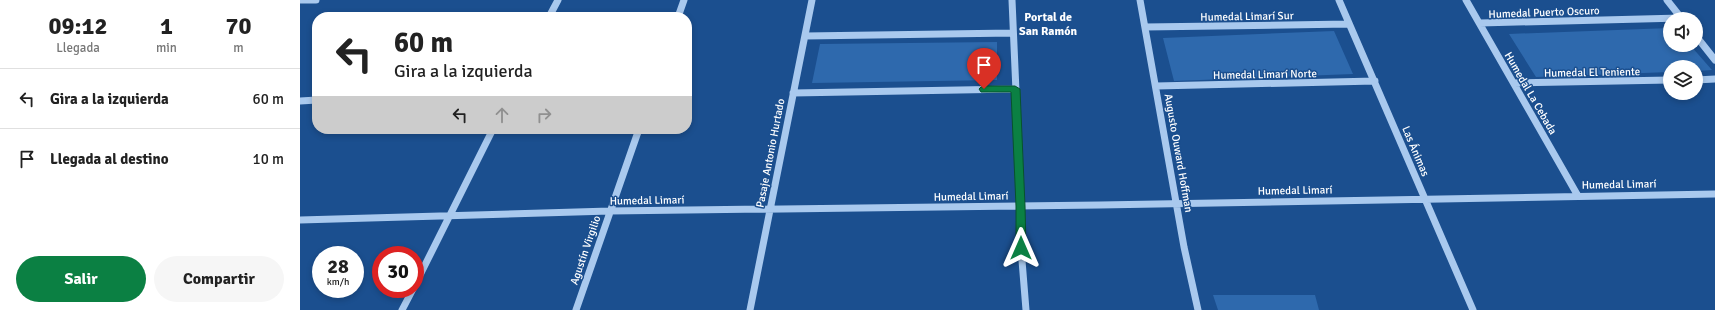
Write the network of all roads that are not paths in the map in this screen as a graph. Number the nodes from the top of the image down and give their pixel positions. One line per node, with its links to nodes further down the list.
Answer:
1 (300, 0): 2 (street)
2 (316, 0)
3 (558, 0): 11 (street)
4 (684, 0): 12 (street)
5 (812, 0): 19 (street, Pasaje Antonio Hurtado)
6 (1012, 0): 18 (street)
7 (1140, 0): 17 (street, Augusto Ouward Hoffman)
8 (1339, 0): 16 (street, Las Ánimas)
9 (1466, 0): 15 (street, Humedal La Cebada)
10 (1666, 0): 13 (street)
11 (552, 12)
12 (680, 12)
13 (1677, 12)
14 (1663, 18): 15 (street, Humedal Puerto Oscuro)
15 (1480, 23): 26 (street, Humedal La Cebada)
16 (1349, 24): 17 (street, Humedal Limarí Sur); 25 (street, Las Ánimas)
17 (1145, 28): 27 (street, Augusto Ouward Hoffman)
18 (1013, 32): 19 (street); 28 (street)
19 (805, 36): 29 (street, Pasaje Antonio Hurtado)
20 (1703, 45): 21 (street)
21 (1715, 60)
22 (1715, 79): 24 (street)
23 (1663, 80): 26 (street, Humedal El Teniente)
24 (1703, 80)
25 (1374, 81): 27 (street, Humedal Limarí Norte); 36 (street, Las Ánimas)
26 (1514, 84): 35 (street, Humedal La Cebada)
27 (1156, 86): 37 (street, Augusto Ouward Hoffman)
28 (1015, 89): 29 (street); 38 (street)
29 (793, 92): 39 (street, Pasaje Antonio Hurtado)
30 (312, 100): 31 (street)
31 (300, 101)
32 (490, 134): 41 (street)
33 (637, 134): 40 (street, Agustín Virgilio)
34 (1715, 194): 35 (street, Humedal Limarí)
35 (1578, 196): 36 (street, Humedal Limarí)
36 (1424, 199): 37 (street, Humedal Limarí); 50 (street, Las Ánimas)
37 (1177, 204): 38 (street, Humedal Limarí); 49 (street, Augusto Ouward Hoffman)
38 (1021, 206): 39 (street, Humedal Limarí); 48 (street)
39 (770, 210): 40 (street, Humedal Limarí); 47 (street, Pasaje Antonio Hurtado)
40 (610, 211): 41 (street, Humedal Limarí); 46 (street, Agustín Virgilio)
41 (449, 215): 42 (street, Humedal Limarí); 43 (street)
42 (300, 220)
43 (424, 266)
44 (408, 298): 45 (street)
45 (402, 310)
46 (576, 310)
47 (750, 310)
48 (1026, 310)
49 (1198, 310)
50 (1473, 310)

